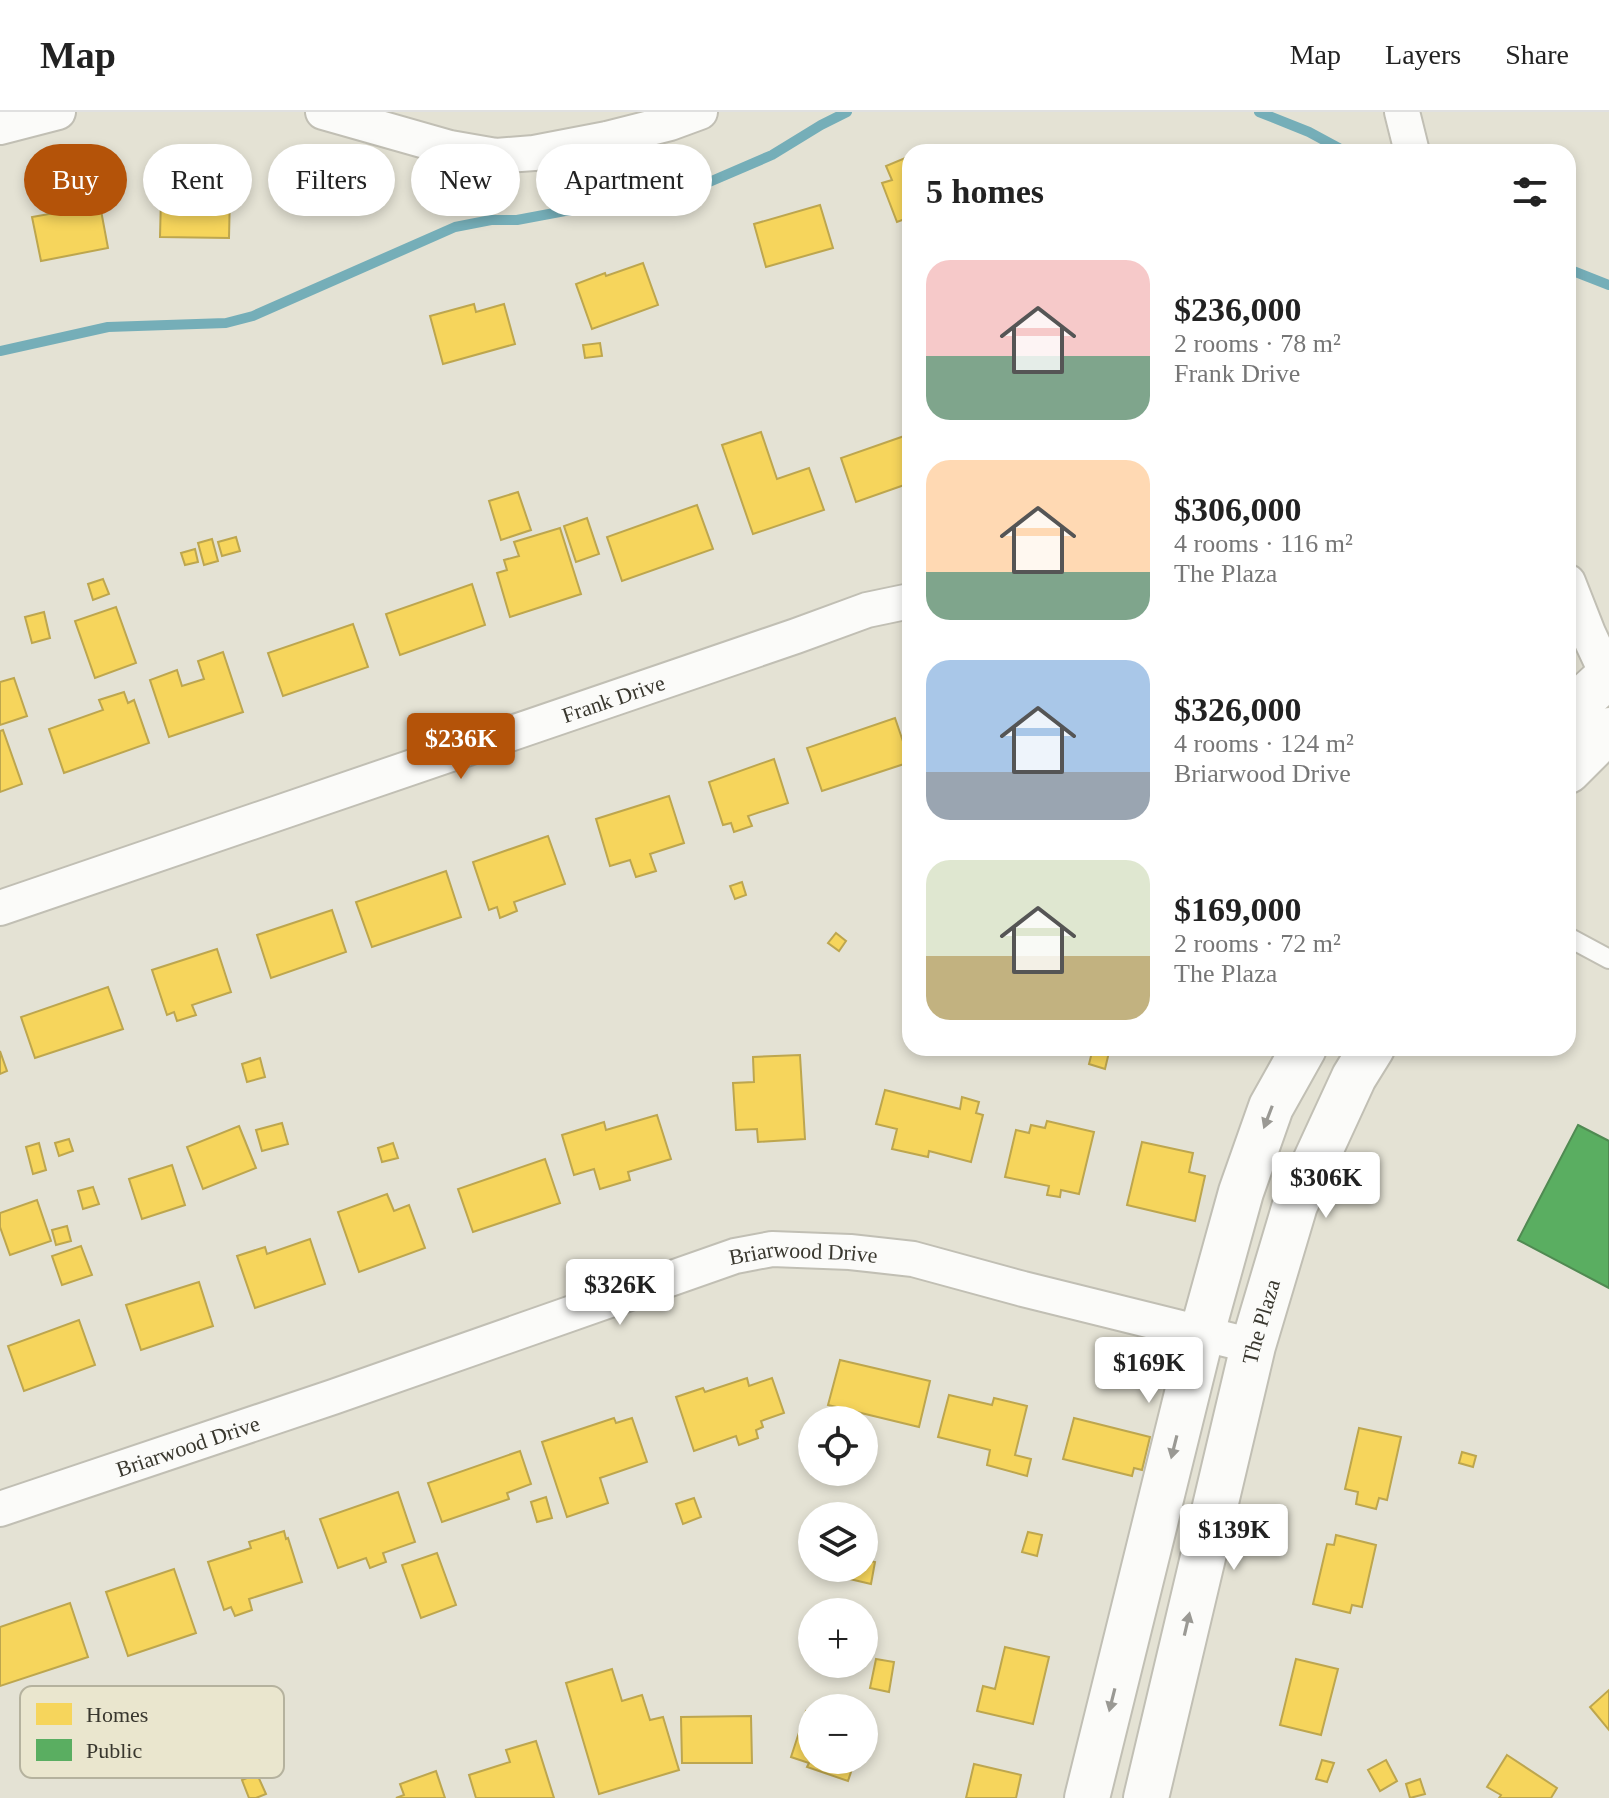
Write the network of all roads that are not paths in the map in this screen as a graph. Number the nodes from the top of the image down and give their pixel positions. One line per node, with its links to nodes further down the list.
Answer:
1 (58, 112): 5 (street)
2 (323, 112): 3 (street)
3 (700, 112)
4 (1402, 112): 6 (street)
5 (0, 127)
6 (1410, 144)
7 (1576, 602): 9 (street)
8 (902, 603): 15 (street, Frank Drive)
9 (1609, 676): 10 (main road)
10 (1576, 706)
11 (1609, 730): 12 (main road)
12 (1576, 763)
13 (1609, 763): 14 (main road)
14 (1576, 793)
15 (0, 908)
16 (1576, 941): 17 (lane)
17 (1609, 959)
18 (1300, 1056): 20 (main road, one-way to 20)
19 (1367, 1056): 21 (main road, The Plaza)
20 (1202, 1333): 21 (street, Briarwood Drive); 22 (street, Briarwood Drive); 23 (main road, one-way to 23)
21 (1253, 1346): 24 (main road, The Plaza, one-way to 21)
22 (0, 1509)
23 (1087, 1798)
24 (1146, 1798)

